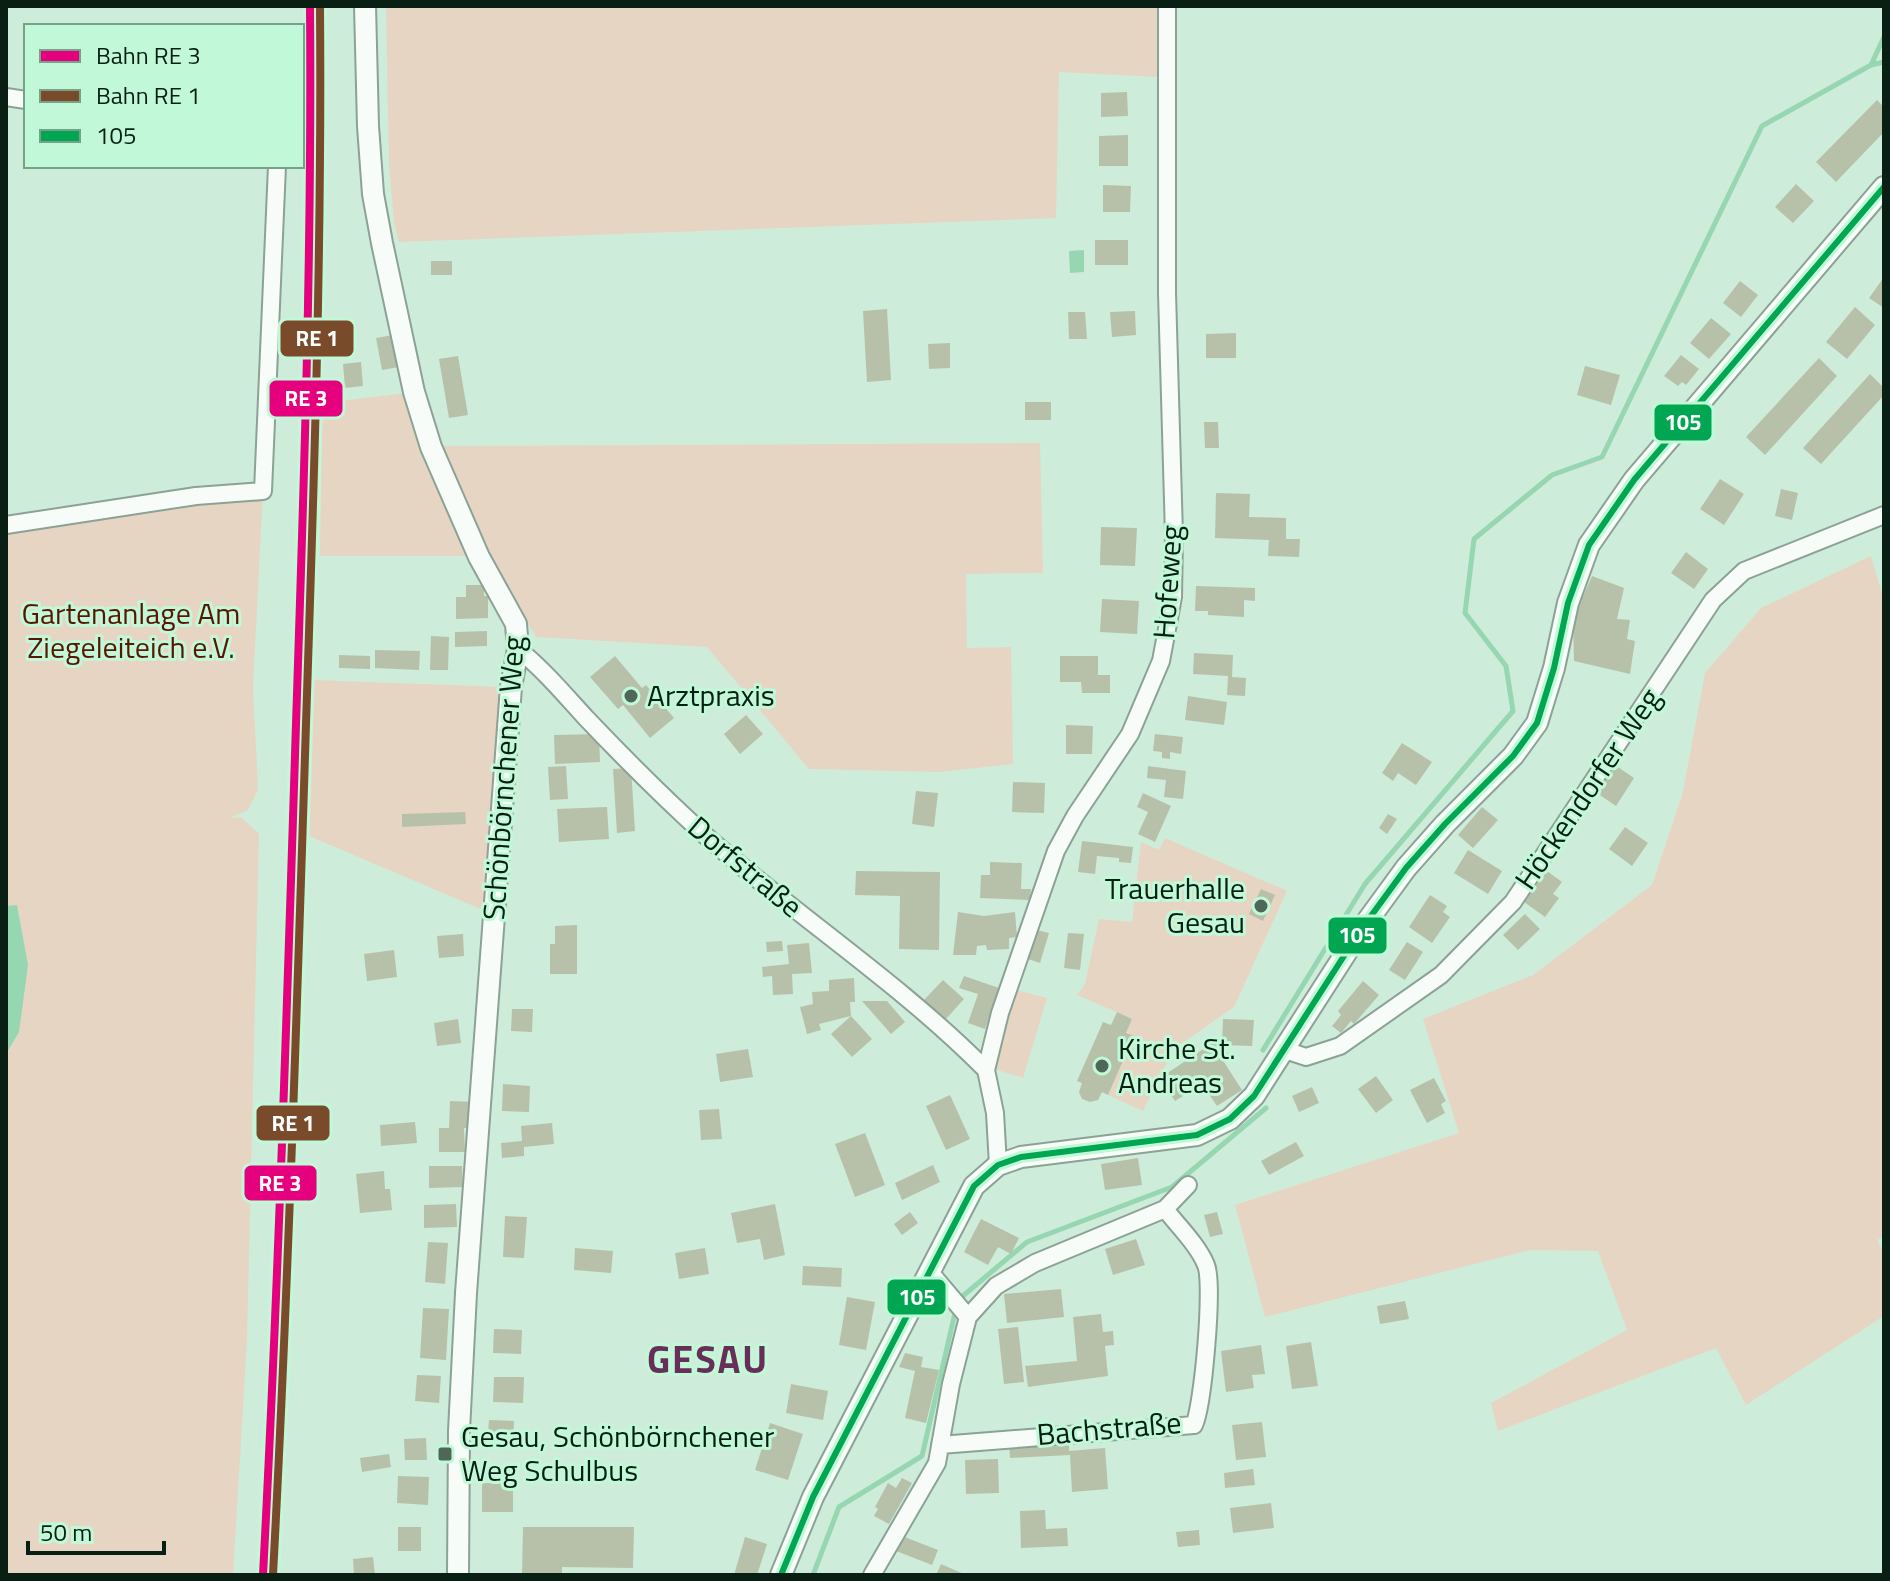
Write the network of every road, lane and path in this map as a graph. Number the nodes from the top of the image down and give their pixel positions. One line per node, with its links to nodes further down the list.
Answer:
1 (365, 6): 7 (street, Schönbörnchener Weg)
2 (1167, 6): 9 (street, Hofeweg)
3 (277, 168): 6 (street)
4 (1884, 187): 8 (street)
5 (1884, 515): 8 (street, Höckendorfer Weg)
6 (6, 525)
7 (518, 649): 9 (street, Dorfstraße); 16 (street, Schönbörnchener Weg)
8 (1285, 1050): 10 (street)
9 (986, 1070): 10 (street, Hofeweg)
10 (998, 1165): 13 (street)
11 (1188, 1185): 12 (street)
12 (1165, 1209): 14 (street); 15 (street, Bachstraße)
13 (930, 1272): 14 (street); 17 (street)
14 (960, 1308): 15 (street)
15 (940, 1445): 18 (street)
16 (458, 1575)
17 (781, 1575)
18 (872, 1575)

